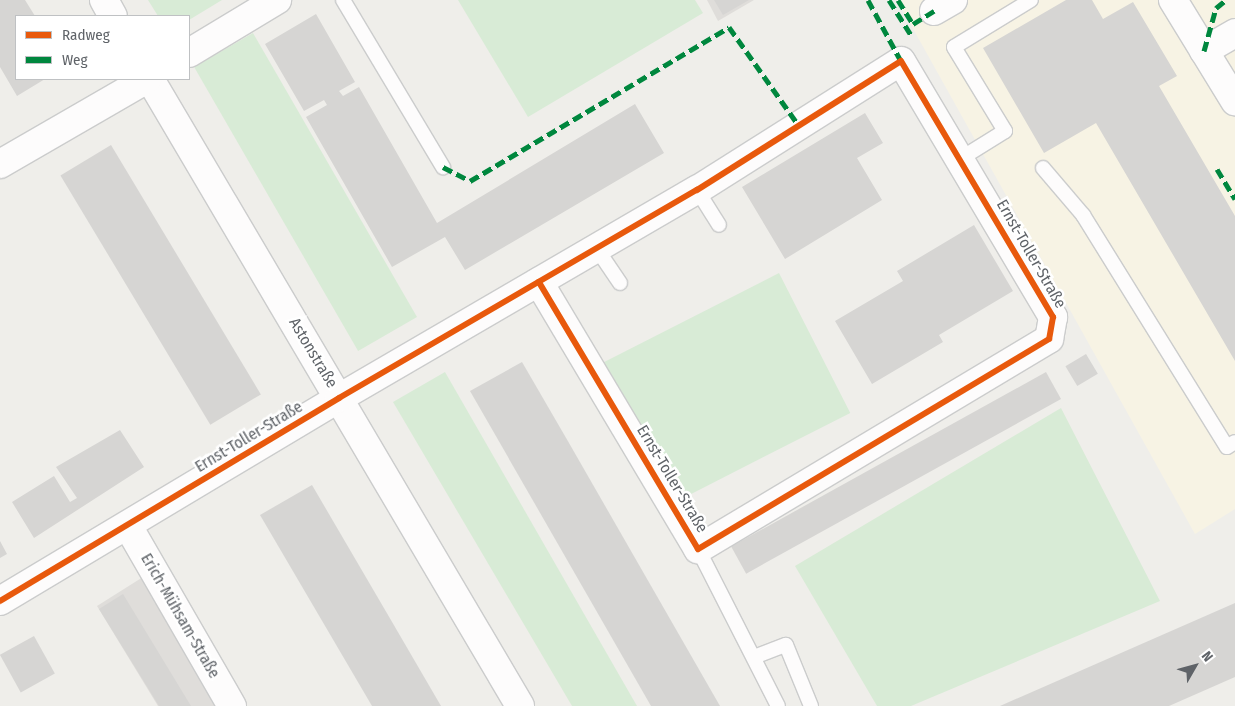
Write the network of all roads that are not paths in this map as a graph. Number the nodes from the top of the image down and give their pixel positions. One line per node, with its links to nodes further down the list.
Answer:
1 (104, 0): 6 (street)
2 (277, 0): 8 (street)
3 (343, 0): 15 (lane)
4 (1031, 0): 13 (lane)
5 (1173, 0): 9 (street)
6 (112, 15)
7 (1235, 33): 9 (street)
8 (190, 52)
9 (1204, 52): 12 (street)
10 (146, 80): 14 (street)
11 (149, 80): 22 (street, Astonstraße)
12 (1235, 101)
13 (960, 159): 17 (street, Ernst-Toller-Straße); 25 (street, Ernst-Toller-Straße)
14 (0, 164)
15 (443, 167)
16 (1043, 168): 23 (lane)
17 (697, 190): 18 (lane); 19 (street, Ernst-Toller-Straße)
18 (719, 225)
19 (596, 249): 20 (street, Ernst-Toller-Straße); 21 (lane)
20 (539, 282): 22 (street, Ernst-Toller-Straße); 25 (street, Ernst-Toller-Straße)
21 (620, 283)
22 (339, 398): 24 (street, Ernst-Toller-Straße); 29 (street, Astonstraße)
23 (1235, 442)
24 (128, 526): 26 (street, Ernst-Toller-Straße); 28 (street, Erich-Mühsam-Straße)
25 (698, 549): 27 (lane)
26 (0, 601)
27 (754, 657): 30 (lane); 31 (lane)
28 (232, 706)
29 (520, 706)
30 (778, 706)
31 (811, 706)

